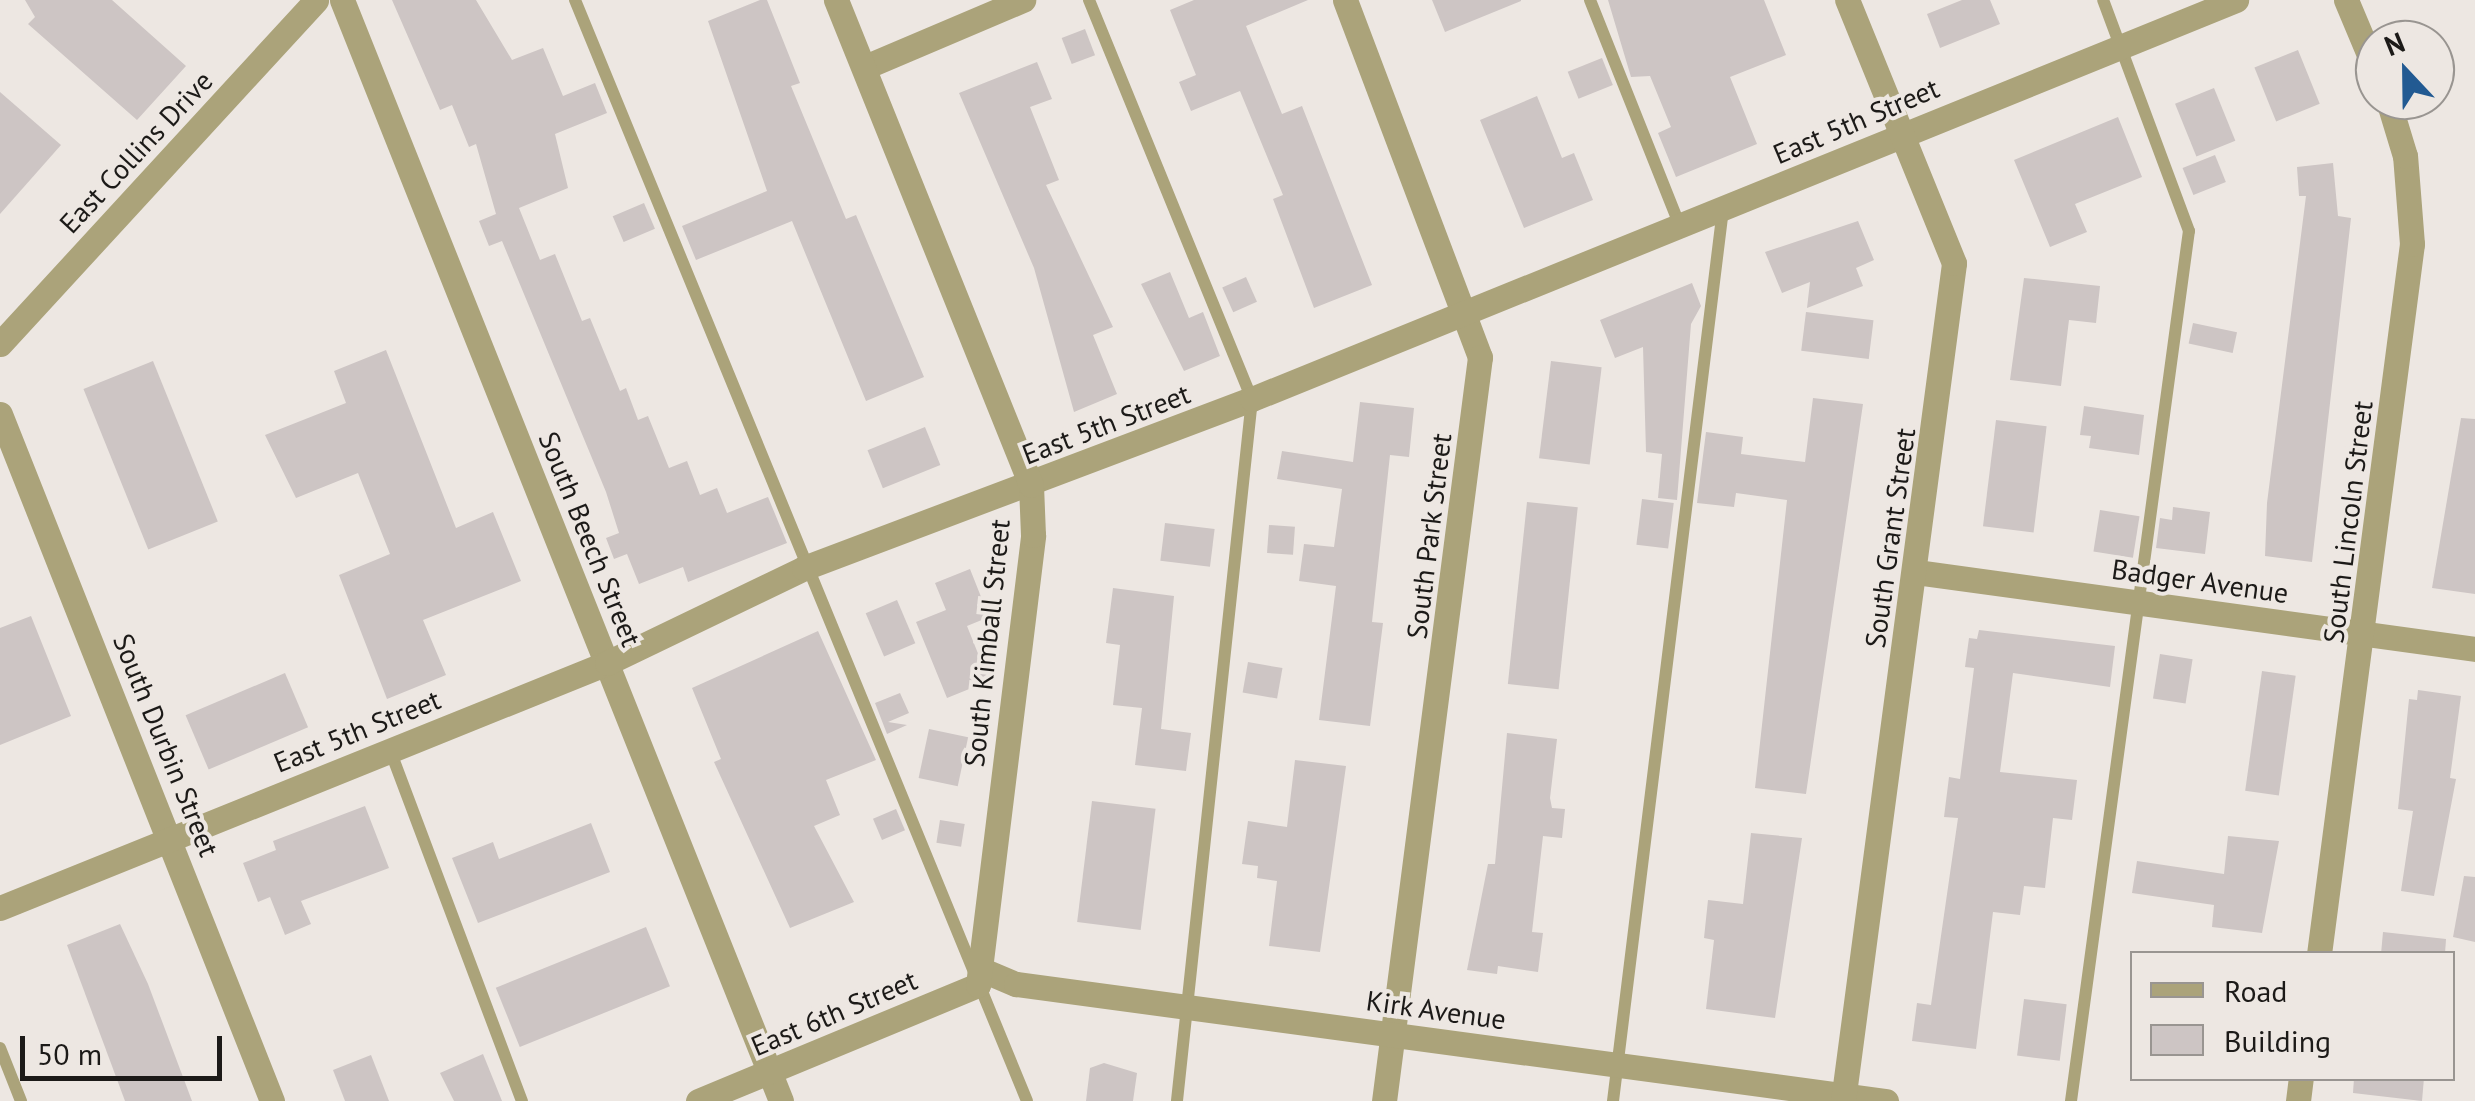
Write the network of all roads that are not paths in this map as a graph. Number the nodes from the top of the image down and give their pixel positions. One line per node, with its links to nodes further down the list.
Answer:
1 (316, 0): 19 (street, East Collins Drive)
2 (342, 0): 28 (street, South Beech Street)
3 (576, 0): 23 (lane)
4 (836, 0): 13 (street, South Kimball Street)
5 (1023, 0): 13 (street)
6 (1089, 0): 20 (lane)
7 (1344, 0): 18 (street, South Park Street)
8 (1590, 0): 17 (lane)
9 (1847, 0): 15 (street, South Grant Street)
10 (2103, 0): 12 (lane)
11 (2236, 0): 12 (street, East 5th Street)
12 (2122, 46): 15 (street, East 5th Street); 25 (lane)
13 (865, 67): 22 (street, South Kimball Street)
14 (2394, 120): 26 (street, South Lincoln Street)
15 (1902, 133): 16 (street, East 5th Street); 24 (street, South Grant Street)
16 (1724, 209): 17 (street, East 5th Street); 37 (lane)
17 (1680, 226): 18 (street, East 5th Street)
18 (1466, 313): 20 (street, East 5th Street); 35 (street, South Park Street)
19 (0, 344)
20 (1252, 399): 22 (street, East 5th Street); 34 (lane)
21 (0, 414): 30 (street, South Durbin Street)
22 (1031, 486): 23 (street, East 5th Street); 33 (street, South Kimball Street)
23 (804, 568): 28 (street, East 5th Street); 33 (lane)
24 (1916, 572): 25 (street, Badger Avenue); 39 (street, South Grant Street)
25 (2143, 603): 26 (street, Badger Avenue); 50 (lane)
26 (2365, 634): 27 (street, Badger Avenue); 32 (street, South Lincoln Street)
27 (2475, 649)
28 (607, 663): 29 (street, East 5th Street); 38 (street, South Beech Street)
29 (390, 750): 30 (street, East 5th Street); 42 (lane)
30 (172, 838): 31 (street, East 5th Street); 41 (street, South Durbin Street)
31 (0, 908)
32 (2319, 951)
33 (979, 977): 34 (street, Kirk Avenue); 38 (street, East 6th Street); 45 (lane)
34 (1191, 1008): 35 (street, Kirk Avenue); 46 (lane)
35 (1394, 1034): 37 (street, Kirk Avenue); 47 (street, South Park Street)
36 (0, 1048): 40 (lane)
37 (1618, 1066): 39 (street, Kirk Avenue); 48 (lane)
38 (769, 1072): 43 (street, East 6th Street); 44 (street, South Beech Street)
39 (1843, 1098): 49 (street, Kirk Avenue)
40 (21, 1101)
41 (272, 1101)
42 (522, 1101)
43 (698, 1101)
44 (781, 1101)
45 (1027, 1101)
46 (1177, 1101)
47 (1384, 1101)
48 (1613, 1101)
49 (1886, 1101)
50 (2071, 1101)

